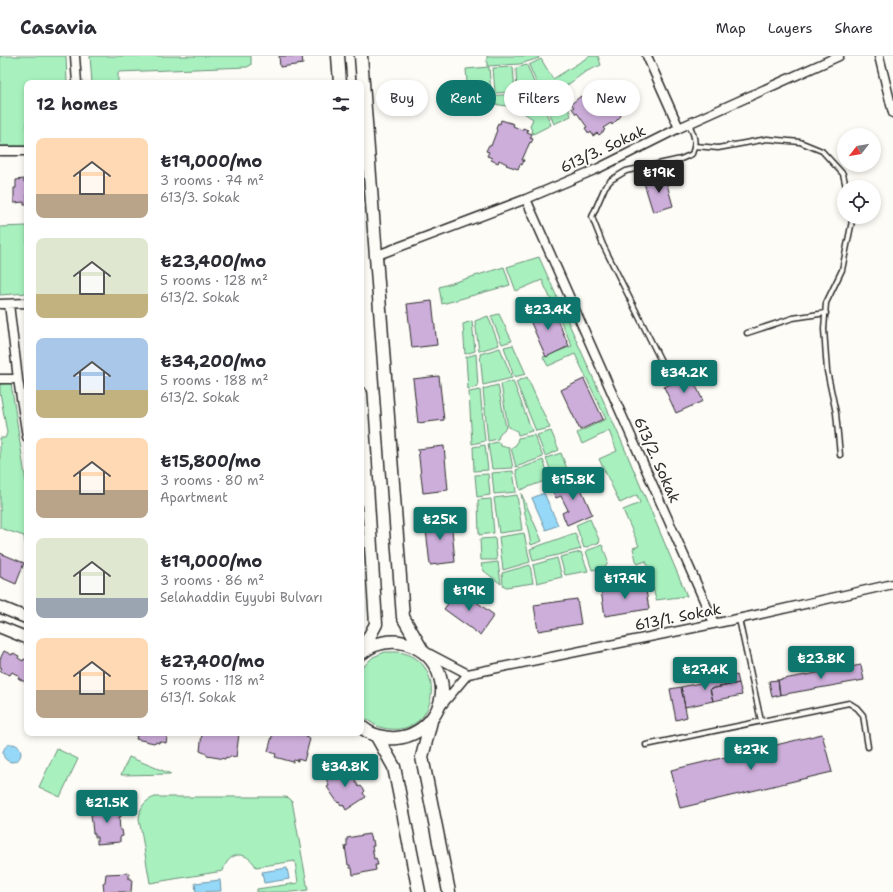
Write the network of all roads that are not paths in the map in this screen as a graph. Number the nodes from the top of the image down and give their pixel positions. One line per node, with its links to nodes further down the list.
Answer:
1 (75, 56): 7 (street)
2 (338, 56): 8 (main road)
3 (361, 56): 9 (main road)
4 (647, 56): 13 (street)
5 (839, 56): 12 (street, 613/3. Sokak)
6 (879, 56): 11 (street)
7 (77, 80)
8 (340, 80)
9 (363, 80)
10 (364, 99): 20 (main road)
11 (893, 113)
12 (689, 124): 13 (street, 613/3. Sokak); 14 (lane)
13 (679, 128): 18 (street, 613/3. Sokak)
14 (696, 146): 17 (lane); 26 (lane)
15 (0, 151): 16 (street)
16 (24, 151)
17 (844, 180)
18 (526, 199): 20 (street, 613/3. Sokak); 36 (street, 613/2. Sokak)
19 (850, 224): 24 (lane)
20 (375, 256): 40 (main road)
21 (24, 303): 23 (street)
22 (0, 304): 23 (street)
23 (9, 304): 28 (street)
24 (826, 313): 25 (lane); 31 (lane)
25 (747, 333)
26 (664, 367)
27 (0, 379): 28 (street)
28 (18, 379): 29 (street)
29 (24, 418)
30 (364, 440): 39 (main road)
31 (840, 455)
32 (893, 584): 35 (street, 613/1. Sokak)
33 (0, 607): 34 (main road)
34 (24, 617)
35 (739, 619): 36 (street, 613/1. Sokak); 45 (lane)
36 (714, 623): 42 (street, 613/1. Sokak)
37 (0, 627): 38 (main road)
38 (24, 637)
39 (364, 647)
40 (422, 650): 41 (main road); 42 (street); 43 (main road)
41 (364, 651)
42 (468, 674): 43 (street)
43 (439, 708): 44 (main road)
44 (431, 721): 47 (main road); 51 (main road)
45 (761, 721): 48 (lane); 49 (lane)
46 (364, 728): 47 (main road)
47 (376, 736): 50 (main road)
48 (646, 745)
49 (868, 747)
50 (420, 892)
51 (449, 892)

